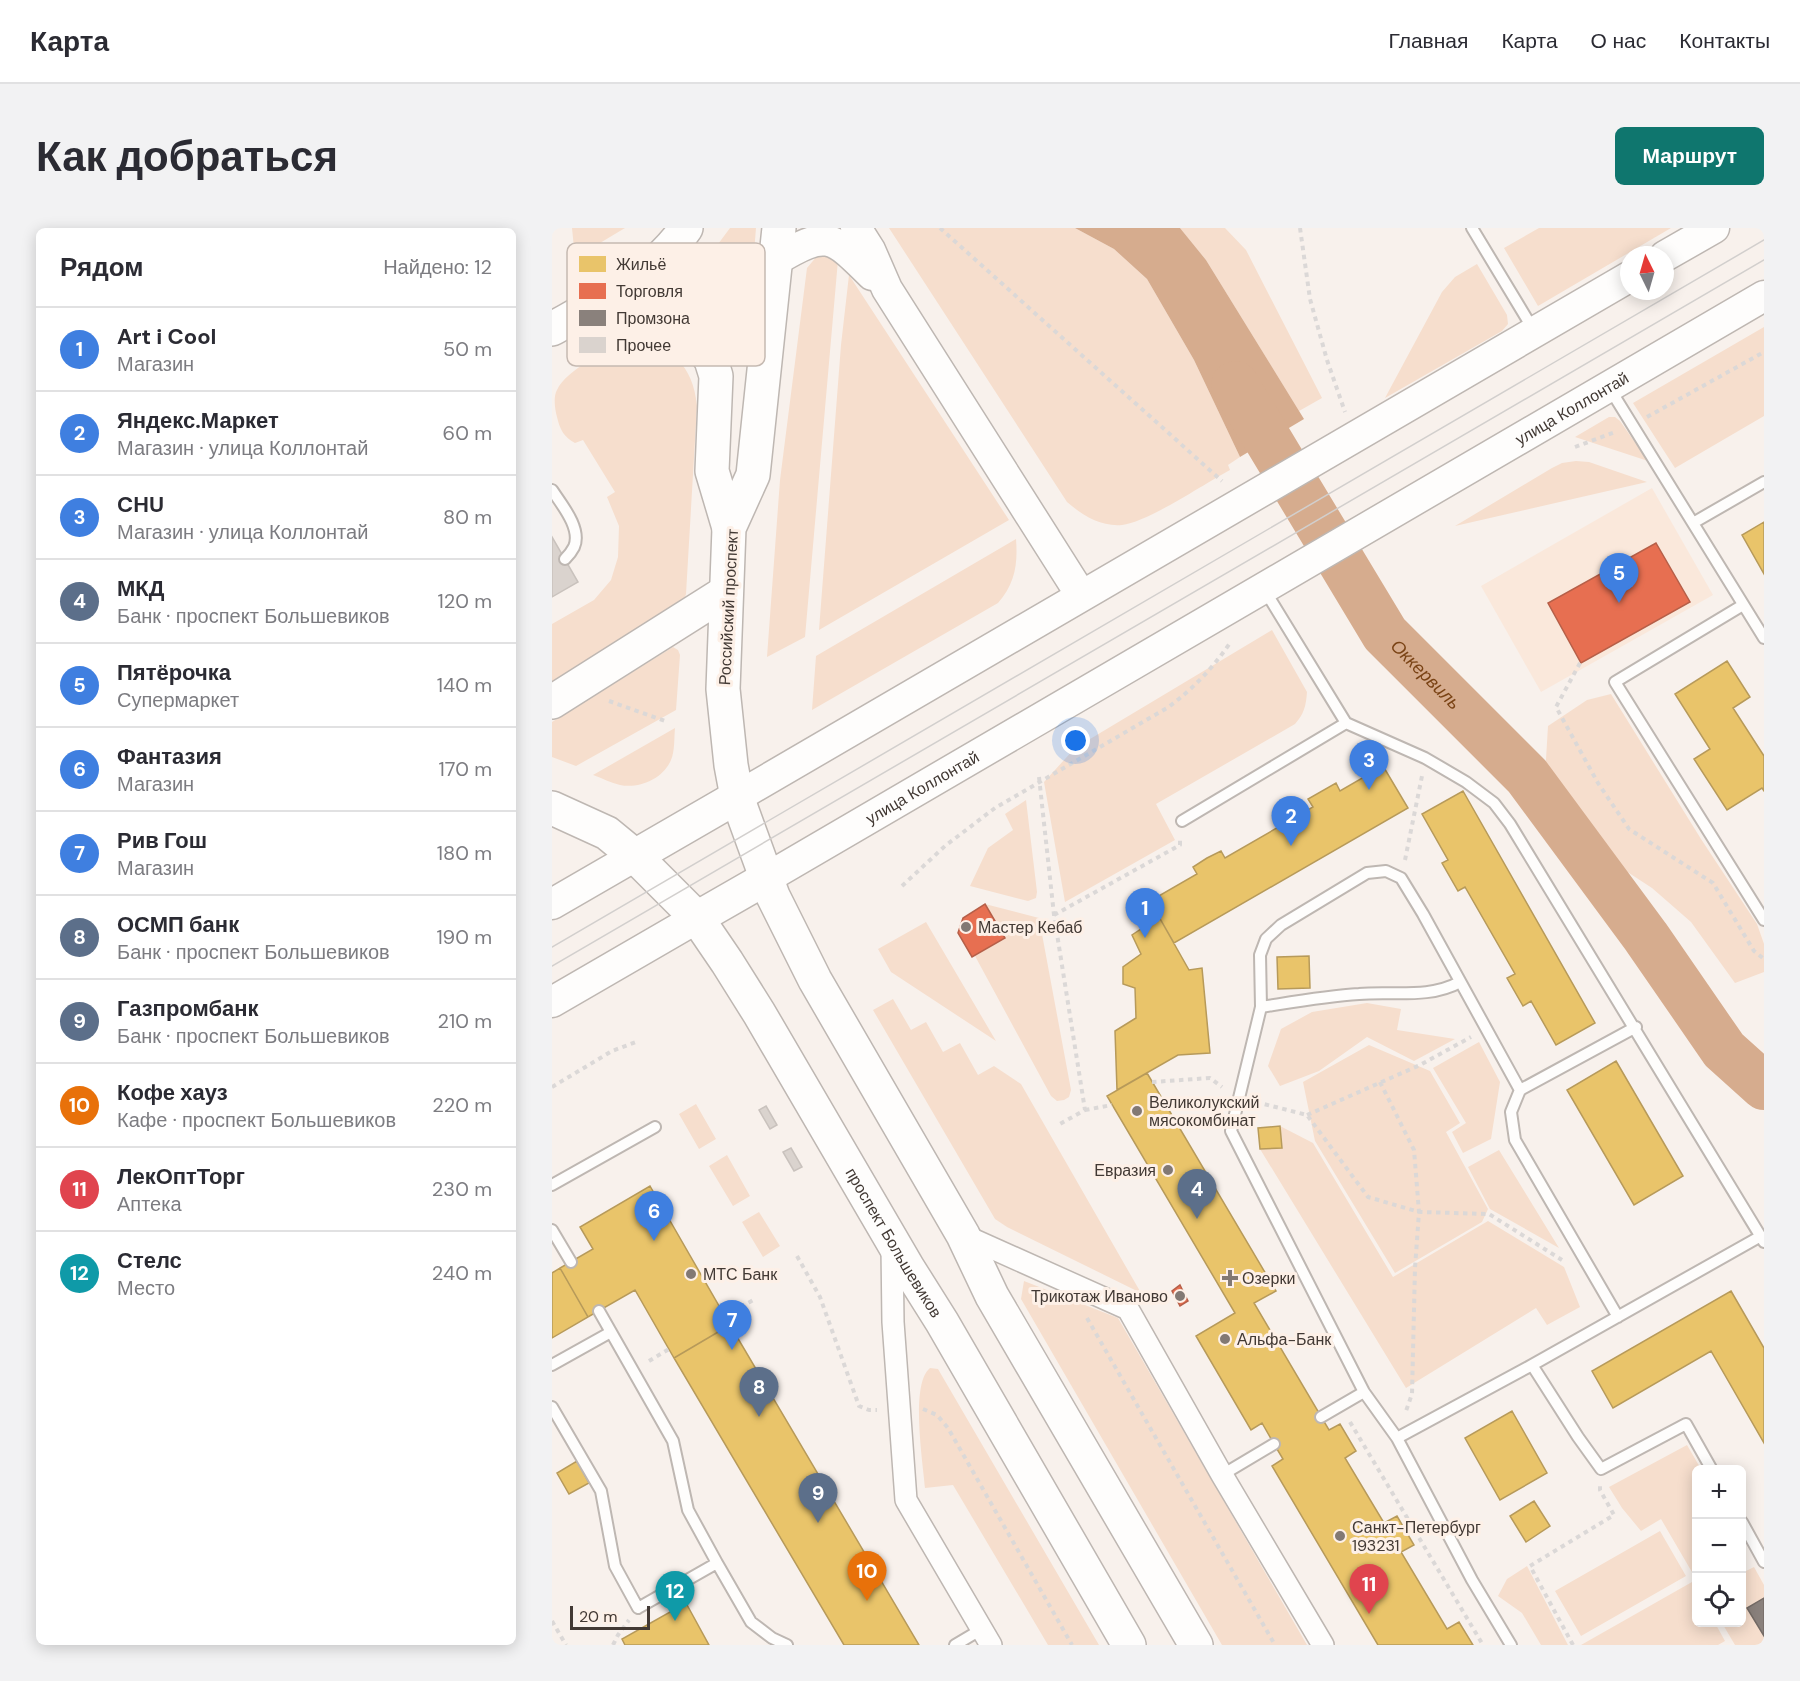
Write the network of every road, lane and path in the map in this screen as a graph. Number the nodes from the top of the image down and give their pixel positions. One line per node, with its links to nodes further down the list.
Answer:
1 (686, 228): 8 (main road)
2 (779, 228): 10 (main road, Российский проспект)
3 (856, 228): 12 (main road)
4 (940, 228): 27 (path)
5 (1300, 228): 22 (path)
6 (1472, 228): 16 (lane)
7 (1714, 228): 9 (main road)
8 (673, 243)
9 (1674, 251)
10 (776, 260): 12 (main road); 18 (main road, Российский проспект)
11 (1620, 282): 16 (main road)
12 (886, 289): 33 (main road)
13 (1764, 296): 21 (main road, улица Коллонтай)
14 (567, 320): 15 (main road)
15 (552, 329)
16 (1535, 332): 27 (main road)
17 (1764, 352): 23 (path)
18 (765, 363)
19 (713, 366): 29 (main road)
20 (765, 366): 29 (main road, Российский проспект)
21 (1608, 386): 23 (lane); 31 (main road, улица Коллонтай)
22 (1346, 413)
23 (1633, 425): 24 (path); 28 (lane)
24 (1575, 447)
25 (1764, 482): 28 (lane)
26 (552, 490): 30 (lane)
27 (1236, 491): 33 (main road)
28 (1693, 523): 34 (lane)
29 (729, 528): 32 (main road, Российский проспект)
30 (565, 559)
31 (1264, 589): 41 (lane); 49 (main road, улица Коллонтай)
32 (726, 592): 39 (main road); 44 (main road, Российский проспект)
33 (1081, 595): 44 (main road)
34 (1743, 605): 35 (lane); 54 (lane)
35 (1764, 638)
36 (1230, 643): 43 (path)
37 (1580, 663): 55 (path)
38 (602, 699): 40 (path)
39 (552, 702)
40 (668, 722)
41 (1346, 723): 42 (lane); 46 (lane)
42 (1425, 758): 48 (path); 59 (lane)
43 (1039, 780): 50 (path); 52 (path)
44 (737, 796): 47 (main road); 49 (main road, Российский проспект)
45 (552, 808): 47 (main road, проспект Большевиков)
46 (1182, 821): 52 (path)
47 (635, 856): 51 (main road); 53 (main road, проспект Большевиков)
48 (1401, 878): 56 (lane); 58 (lane)
49 (765, 879): 53 (main road, улица Коллонтай); 72 (main road)
50 (902, 886)
51 (552, 904)
52 (1054, 915): 66 (path)
53 (697, 918): 57 (main road, улица Коллонтай); 74 (main road, проспект Большевиков)
54 (1764, 920)
55 (1764, 959)
56 (1460, 982): 58 (lane); 60 (lane)
57 (552, 1002)
58 (1261, 1007): 86 (lane)
59 (1636, 1027): 64 (lane); 73 (lane)
60 (1486, 1028): 62 (path); 64 (lane)
61 (636, 1042): 63 (path)
62 (1380, 1082): 70 (path); 70 (path)
63 (552, 1087)
64 (1520, 1090): 77 (lane)
65 (1112, 1105): 66 (path)
66 (1085, 1110): 67 (path)
67 (1058, 1125)
68 (655, 1127): 69 (lane)
69 (552, 1185)
70 (1419, 1212): 77 (path); 91 (path)
71 (552, 1230): 76 (lane)
72 (963, 1235): 95 (street); 108 (main road)
73 (1762, 1239): 81 (lane)
74 (892, 1241): 89 (street); 107 (main road, проспект Большевиков)
75 (797, 1256): 89 (path)
76 (571, 1262)
77 (1596, 1281): 81 (lane)
78 (755, 1299): 80 (path)
79 (599, 1311): 83 (lane)
80 (725, 1316)
81 (1618, 1317): 85 (lane)
82 (1087, 1318): 109 (path)
83 (611, 1332): 84 (lane); 98 (lane)
84 (552, 1365)
85 (1532, 1365): 91 (lane); 94 (lane)
86 (1364, 1392): 87 (lane); 91 (lane)
87 (1340, 1406): 90 (lane); 111 (path)
88 (552, 1407): 99 (lane)
89 (898, 1408): 101 (street); 106 (path)
90 (1321, 1417)
91 (1397, 1437): 112 (lane)
92 (1275, 1444): 95 (lane)
93 (1709, 1465): 94 (lane)
94 (1601, 1469): 113 (path)
95 (1222, 1475): 110 (street)
96 (1746, 1529): 97 (lane)
97 (1764, 1562)
98 (717, 1563): 99 (lane); 104 (lane)
99 (638, 1608): 103 (path)
100 (552, 1621): 102 (path)
101 (987, 1637): 105 (lane)
102 (566, 1645)
103 (613, 1645)
104 (787, 1645)
105 (955, 1645)
106 (1072, 1645)
107 (1129, 1645)
108 (1196, 1645)
109 (1275, 1645)
110 (1323, 1645)
111 (1483, 1645)
112 (1510, 1645)
113 (1573, 1645)

